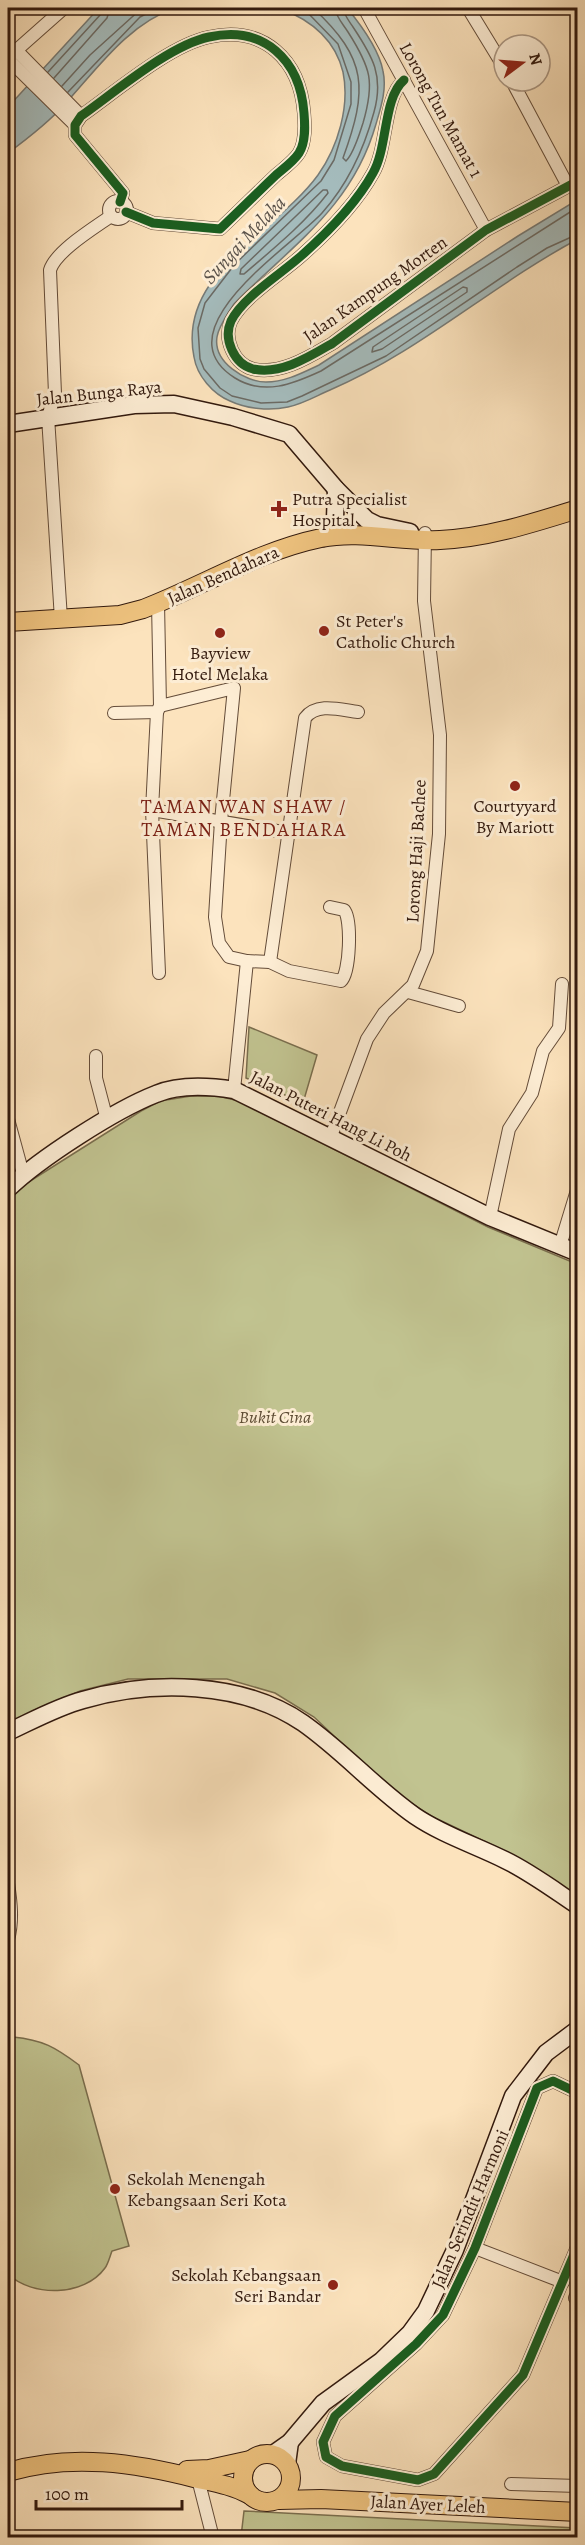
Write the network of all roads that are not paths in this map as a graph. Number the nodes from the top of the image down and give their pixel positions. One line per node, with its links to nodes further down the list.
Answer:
1 (364, 8): 8 (street, Lorong Tun Mamat 1)
2 (468, 8): 6 (street)
3 (575, 8): 5 (street)
4 (61, 10): 7 (street)
5 (578, 12)
6 (492, 47)
7 (10, 56): 10 (street)
8 (404, 80): 13 (street, Lorong Tun Mamat 1); 13 (street, Jalan Kampung Morten)
9 (519, 93): 11 (street)
10 (78, 121): 12 (street); 12 (street)
11 (573, 184): 13 (street, Jalan Kampung Morten)
12 (123, 207): 14 (street)
13 (486, 230)
14 (55, 394): 15 (street); 16 (street)
15 (73, 413): 16 (street, Jalan Bunga Raya); 18 (street, Jalan Bunga Raya)
16 (48, 417): 17 (street, Jalan Bunga Raya); 23 (street)
17 (8, 424)
18 (336, 489): 20 (street, Jalan Bunga Raya); 21 (street)
19 (578, 509): 20 (main road, Jalan Bendahara)
20 (430, 537): 21 (main road, Jalan Bendahara); 36 (street, Lorong Haji Bachee)
21 (323, 538): 22 (main road, Jalan Bendahara)
22 (158, 603): 23 (main road, Jalan Bendahara); 25 (street)
23 (61, 619): 24 (main road, Jalan Bendahara)
24 (8, 622)
25 (159, 709): 27 (street); 28 (street); 29 (street)
26 (358, 712): 30 (street)
27 (114, 713)
28 (152, 810): 29 (street); 34 (street)
29 (221, 821): 30 (street); 32 (street)
30 (290, 833): 33 (street)
31 (330, 907): 33 (street)
32 (246, 961): 33 (street); 39 (street)
33 (270, 962)
34 (159, 973)
35 (562, 984): 46 (street)
36 (408, 992): 37 (street); 42 (street, Lorong Haji Bachee)
37 (459, 1006)
38 (96, 1056): 41 (street)
39 (234, 1090): 41 (street, Jalan Puteri Hang Li Poh); 42 (street, Jalan Puteri Hang Li Poh)
40 (8, 1119): 43 (street)
41 (107, 1120): 43 (street, Jalan Puteri Hang Li Poh)
42 (330, 1139): 46 (street, Jalan Puteri Hang Li Poh)
43 (23, 1174): 45 (street, Jalan Puteri Hang Li Poh)
44 (578, 1187): 47 (street)
45 (8, 1189)
46 (490, 1217): 47 (street, Jalan Puteri Hang Li Poh)
47 (560, 1246): 48 (street, Jalan Puteri Hang Li Poh)
48 (578, 1253)
49 (8, 1732): 51 (street)
50 (8, 1883): 52 (street)
51 (578, 1906)
52 (8, 1940)
53 (578, 2029): 56 (street)
54 (578, 2093): 56 (street, Jalan Serindit Harmoni)
55 (578, 2245): 57 (street, Jalan Serindit Harmoni)
56 (470, 2248): 57 (street); 57 (street, Jalan Serindit Harmoni); 59 (street)
57 (563, 2282)
58 (250, 2460): 59 (main road); 60 (main road); 65 (main road)
59 (284, 2464): 66 (main road); 67 (main road)
60 (170, 2471): 61 (main road); 62 (main road)
61 (8, 2472)
62 (198, 2479): 65 (main road); 69 (street)
63 (512, 2484): 64 (street)
64 (578, 2486)
65 (250, 2495): 67 (main road)
66 (321, 2499): 67 (main road, Jalan Ayer Leleh); 68 (main road, Jalan Ayer Leleh)
67 (279, 2500)
68 (578, 2512)
69 (213, 2538)

